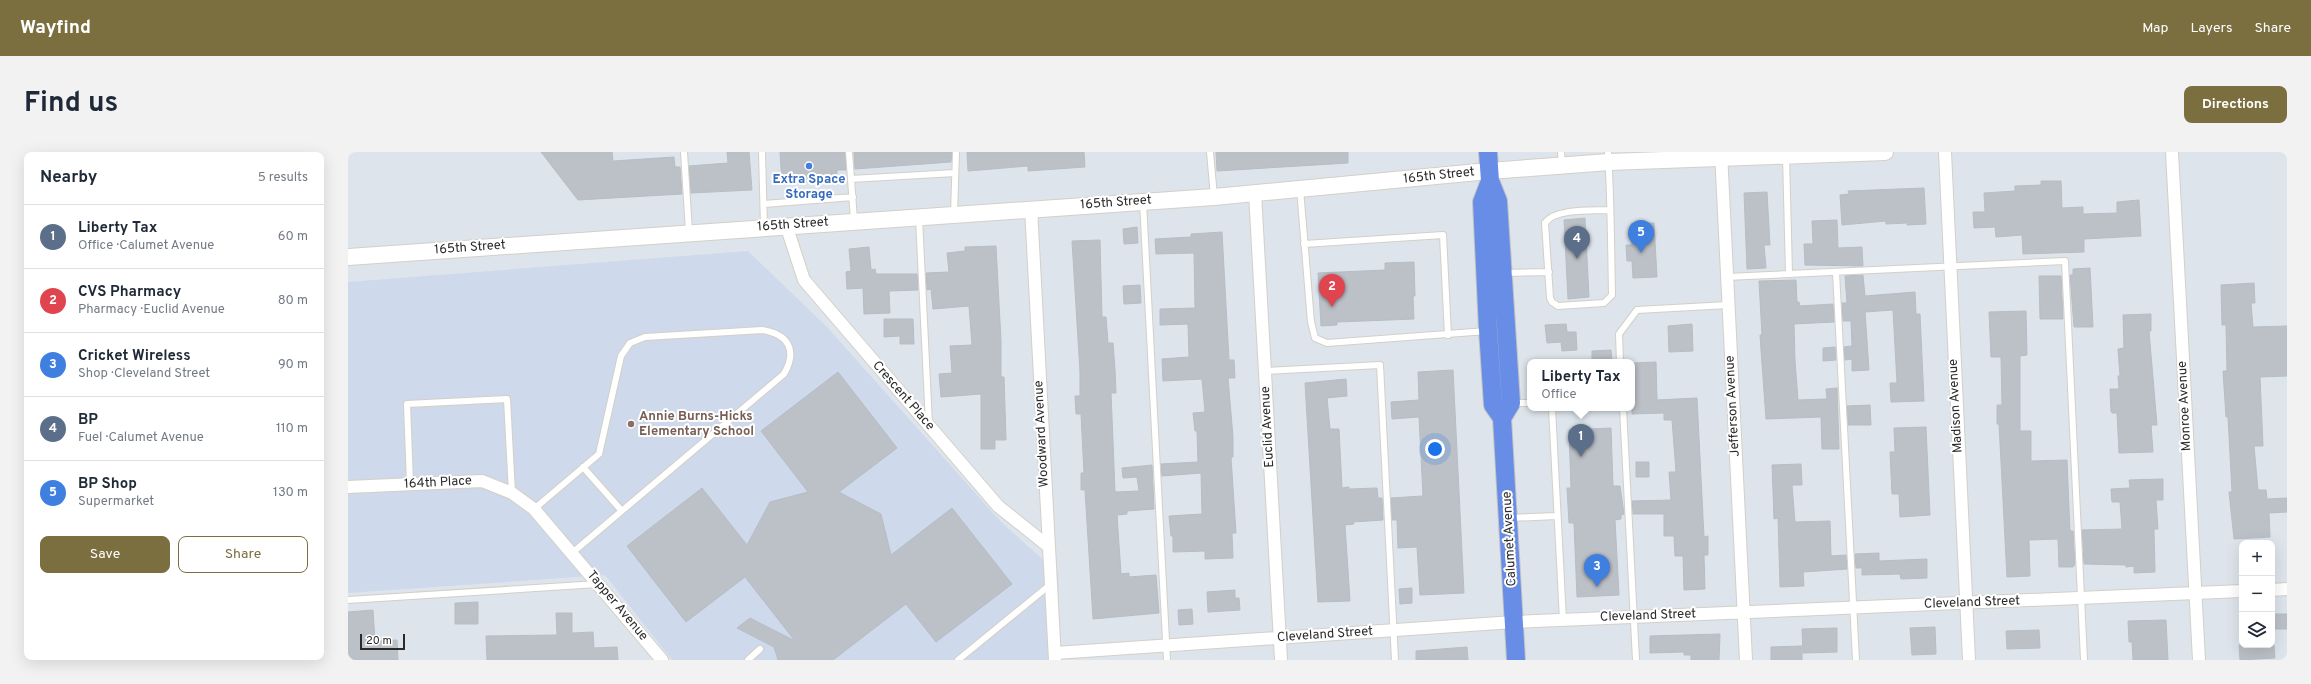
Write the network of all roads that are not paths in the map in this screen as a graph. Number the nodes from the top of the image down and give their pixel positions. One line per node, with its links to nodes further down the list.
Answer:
1 (684, 152): 30 (lane)
2 (762, 152): 22 (lane)
3 (849, 152): 16 (lane)
4 (956, 152): 14 (lane)
5 (1210, 152): 20 (lane)
6 (1488, 152): 15 (main road, Calumet Avenue)
7 (1885, 152): 11 (main road, 165th Street)
8 (1944, 152): 33 (street, Madison Avenue)
9 (2172, 152): 64 (street, Monroe Avenue)
10 (1721, 154): 11 (main road, 165th Street); 12 (main road, 165th Street); 38 (street, Jefferson Avenue)
11 (1786, 155): 37 (lane)
12 (1609, 157): 13 (main road, 165th Street); 24 (lane)
13 (1561, 159): 15 (main road, 165th Street)
14 (955, 173): 16 (lane); 25 (lane)
15 (1489, 176): 17 (main road, 165th Street); 36 (main road, Calumet Avenue); 40 (main road, Calumet Avenue)
16 (851, 179): 19 (lane)
17 (1300, 189): 18 (main road, 165th Street); 31 (lane)
18 (1255, 194): 20 (main road, 165th Street); 43 (street, Euclid Avenue)
19 (853, 197): 22 (lane); 27 (lane)
20 (1214, 197): 21 (main road, 165th Street)
21 (1143, 201): 23 (main road, 165th Street); 75 (lane)
22 (764, 204): 29 (lane)
23 (1031, 208): 25 (main road, 165th Street); 57 (street, Woodward Avenue)
24 (1610, 210): 34 (lane); 34 (lane)
25 (954, 214): 26 (main road, 165th Street)
26 (919, 216): 27 (main road, 165th Street); 48 (lane)
27 (854, 220): 28 (main road, 165th Street)
28 (786, 225): 29 (main road, 165th Street); 48 (street, Crescent Place)
29 (764, 227): 30 (main road, 165th Street)
30 (689, 232): 32 (main road, 165th Street)
31 (1304, 244): 41 (lane); 41 (lane)
32 (348, 257)
33 (1949, 267): 35 (lane); 65 (lane); 67 (street, Madison Avenue)
34 (1549, 272): 36 (lane)
35 (1836, 272): 37 (lane); 68 (lane)
36 (1504, 273): 45 (main road, Calumet Avenue)
37 (1789, 274): 38 (lane)
38 (1727, 277): 39 (street, Jefferson Avenue)
39 (1728, 305): 42 (lane); 69 (street, Jefferson Avenue)
40 (1488, 330): 41 (lane); 45 (main road, Calumet Avenue)
41 (1448, 335)
42 (1620, 359)
43 (1265, 371): 73 (lane); 74 (street, Euclid Avenue)
44 (1527, 405): 45 (lane)
45 (1507, 410): 56 (main road, Calumet Avenue)
46 (1552, 411): 55 (lane)
47 (1623, 411): 70 (lane)
48 (929, 426): 57 (street, Crescent Place)
49 (583, 467): 53 (lane); 54 (lane); 54 (lane)
50 (410, 484): 51 (street, 164th Place); 52 (street, 164th Place); 52 (lane)
51 (348, 487)
52 (512, 493): 53 (street, 164th Place)
53 (534, 509): 58 (street, 164th Place)
54 (621, 510): 58 (lane)
55 (1557, 516): 56 (lane); 71 (lane)
56 (1509, 518): 72 (main road, Calumet Avenue)
57 (1048, 546): 60 (street, Woodward Avenue)
58 (572, 553): 59 (street, Tapper Avenue)
59 (598, 584): 66 (lane); 78 (street, Tapper Avenue)
60 (1051, 584): 77 (street, Woodward Avenue); 80 (lane)
61 (2287, 589): 62 (street)
62 (2275, 590)
63 (2239, 591): 64 (street, Cleveland Street)
64 (2195, 593): 65 (street, Cleveland Street); 90 (street, Monroe Avenue)
65 (2081, 598): 67 (street, Cleveland Street); 89 (lane)
66 (348, 600)
67 (1966, 603): 68 (street, Cleveland Street); 88 (street, Madison Avenue)
68 (1854, 608): 69 (street, Cleveland Street); 87 (lane)
69 (1744, 612): 70 (street, Cleveland Street); 86 (street, Jefferson Avenue)
70 (1634, 617): 71 (street, Cleveland Street); 85 (lane)
71 (1562, 620): 72 (street, Cleveland Street)
72 (1514, 622): 73 (street, Cleveland Street); 84 (main road, Calumet Avenue)
73 (1394, 630): 74 (street, Cleveland Street); 83 (lane)
74 (1280, 638): 75 (street, Cleveland Street); 82 (street, Euclid Avenue)
75 (1166, 646): 77 (street, Cleveland Street); 81 (lane)
76 (760, 649): 79 (lane)
77 (1052, 658)
78 (662, 660)
79 (748, 660)
80 (958, 660)
81 (1167, 660)
82 (1281, 660)
83 (1395, 660)
84 (1516, 660)
85 (1636, 660)
86 (1746, 660)
87 (1856, 660)
88 (1969, 660)
89 (2084, 660)
90 (2199, 660)

